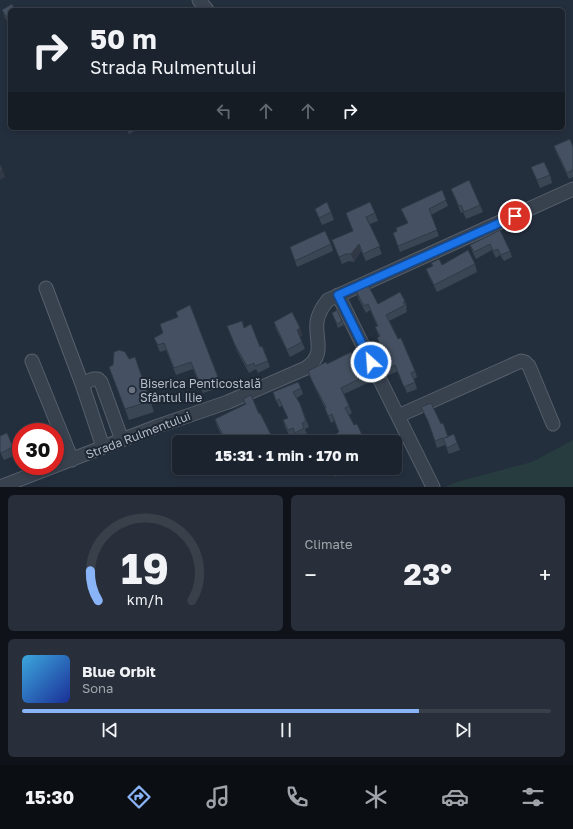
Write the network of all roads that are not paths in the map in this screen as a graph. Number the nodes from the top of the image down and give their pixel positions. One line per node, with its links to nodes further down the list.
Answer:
1 (199, 0): 2 (street)
2 (205, 8)
3 (573, 190): 5 (street, Strada Rulmentului)
4 (46, 288): 7 (street)
5 (338, 295): 8 (street); 10 (street, Strada Rulmentului)
6 (32, 360): 12 (street)
7 (82, 384): 10 (street); 11 (street)
8 (398, 416): 9 (street); 14 (street)
9 (553, 424)
10 (122, 440): 11 (street, Strada Rulmentului)
11 (103, 447): 12 (street, Strada Rulmentului)
12 (72, 460): 13 (street, Strada Rulmentului)
13 (4, 486)
14 (434, 487)

